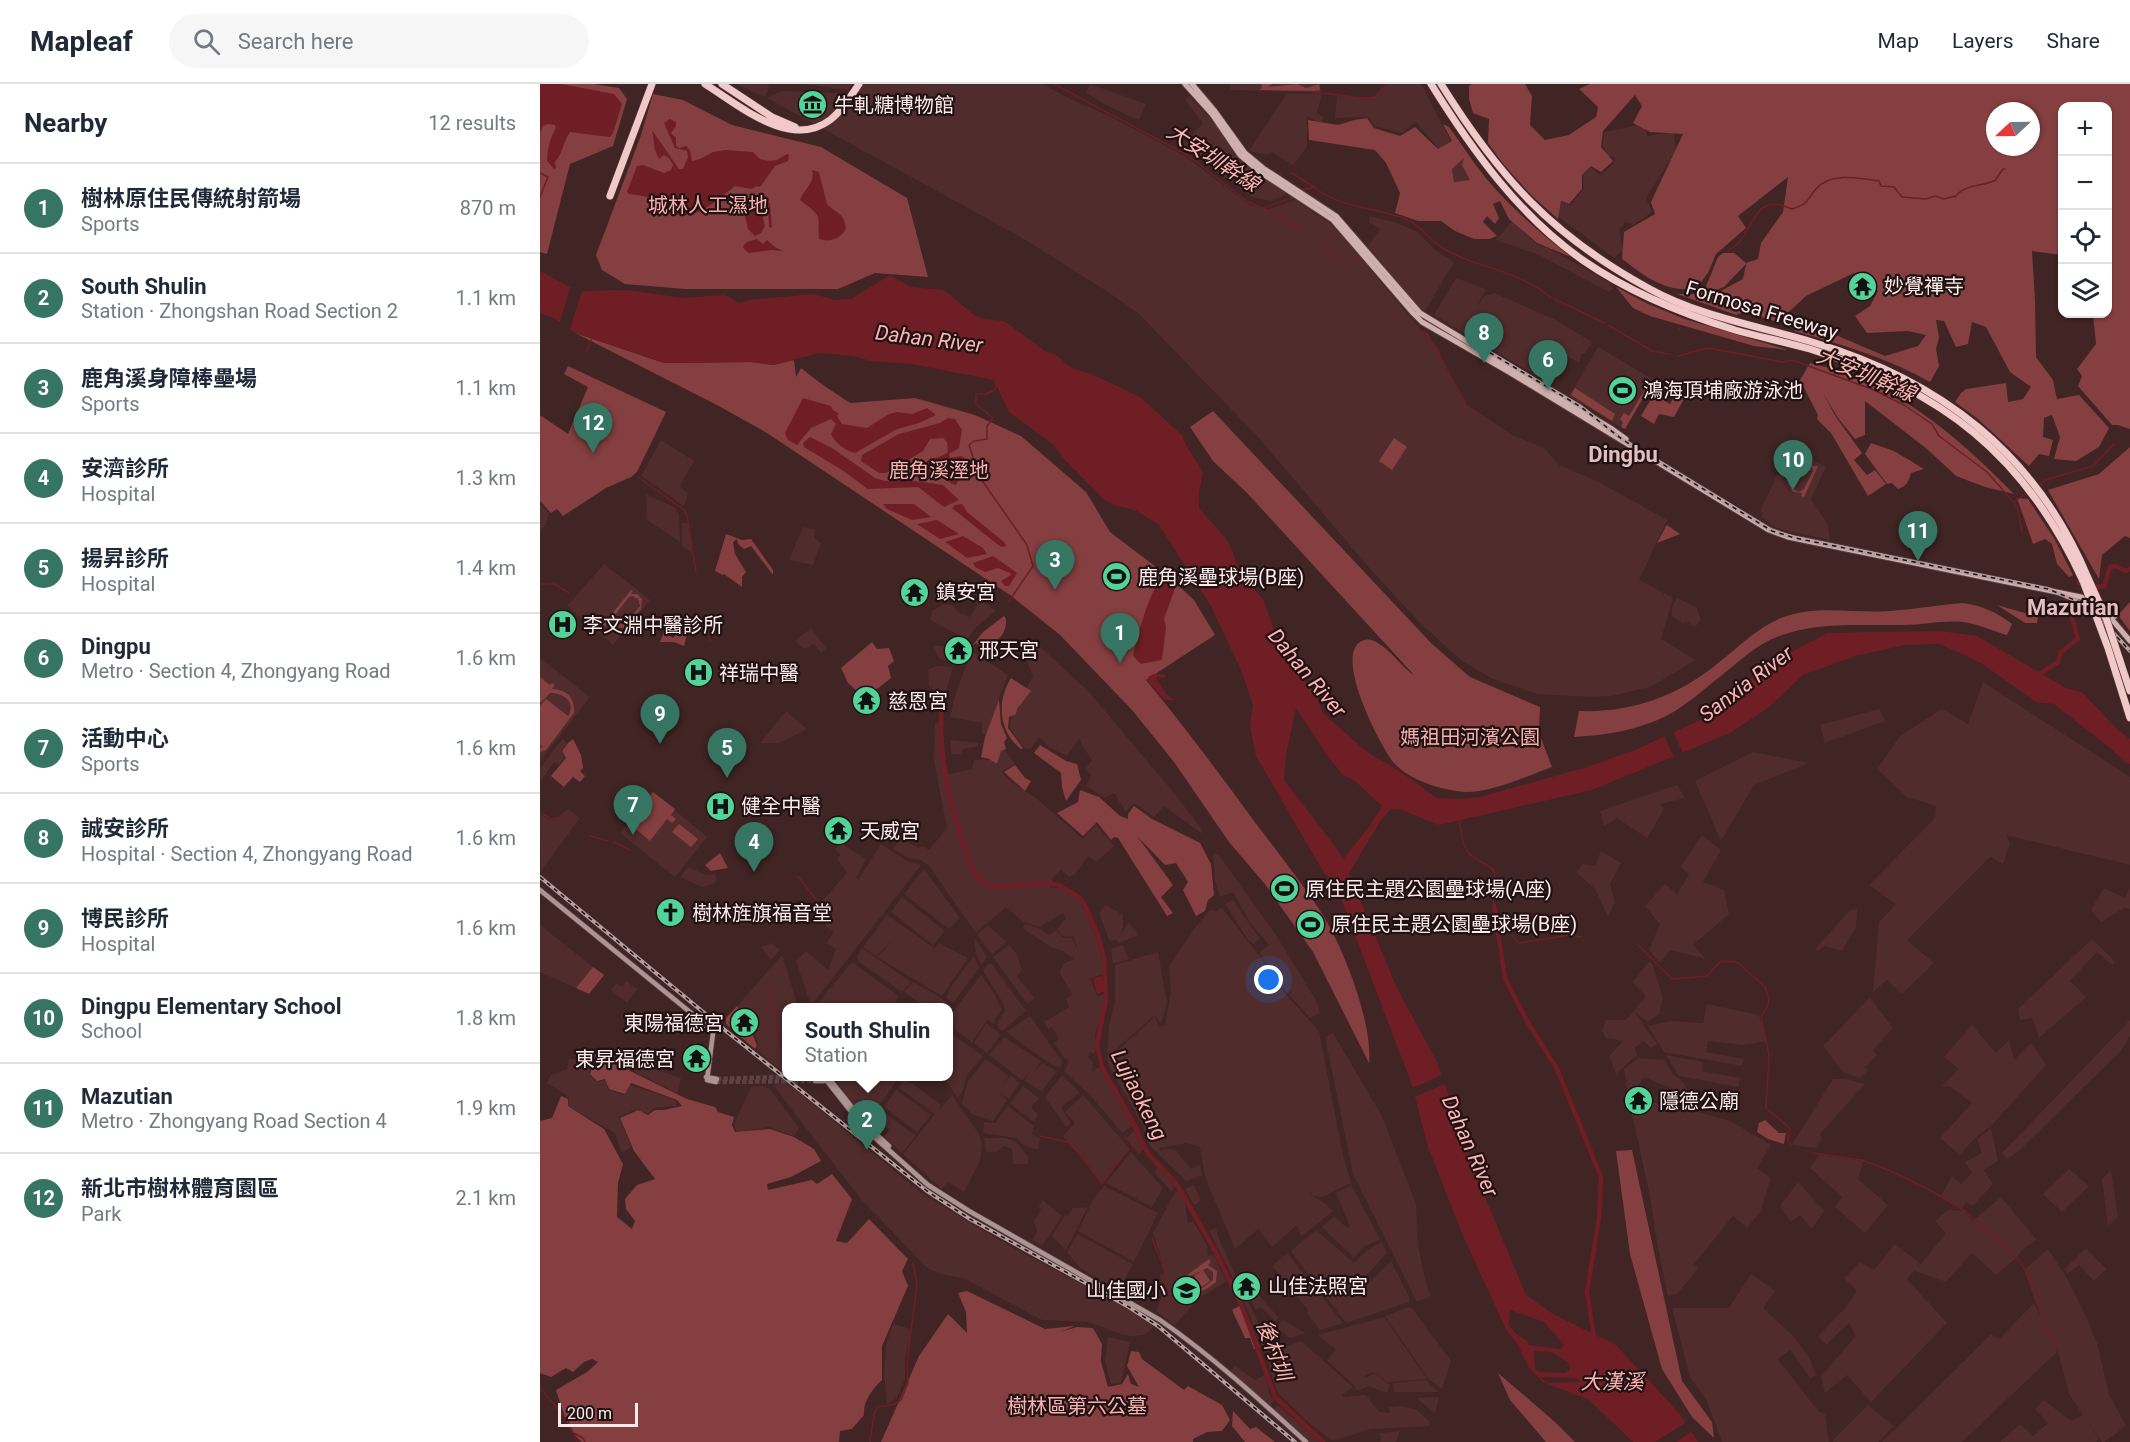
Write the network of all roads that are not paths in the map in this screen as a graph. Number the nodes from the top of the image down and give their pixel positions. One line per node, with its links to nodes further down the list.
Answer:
1 (652, 84): 14 (highway)
2 (658, 84): 14 (highway)
3 (703, 84): 6 (highway)
4 (716, 84): 12 (highway)
5 (722, 84): 12 (highway)
6 (858, 84): 12 (highway)
7 (1185, 84): 15 (main road)
8 (1192, 84): 15 (main road)
9 (1431, 84): 17 (highway, Formosa Freeway)
10 (1441, 84): 13 (highway, Formosa Freeway)
11 (1446, 84): 13 (highway)
12 (742, 98)
13 (1483, 148): 17 (highway, Formosa Freeway)
14 (626, 156): 16 (highway)
15 (1300, 195): 18 (main road)
16 (610, 196)
17 (2086, 580): 21 (highway, Formosa Freeway, bridge); 22 (highway, Formosa Freeway, bridge)
18 (2076, 594): 19 (main road); 20 (main road)
19 (2130, 635)
20 (2130, 641)
21 (2130, 691)
22 (2130, 718)
23 (540, 890): 24 (main road)
24 (717, 1080)
25 (829, 1081): 26 (main road)
26 (1306, 1442)

